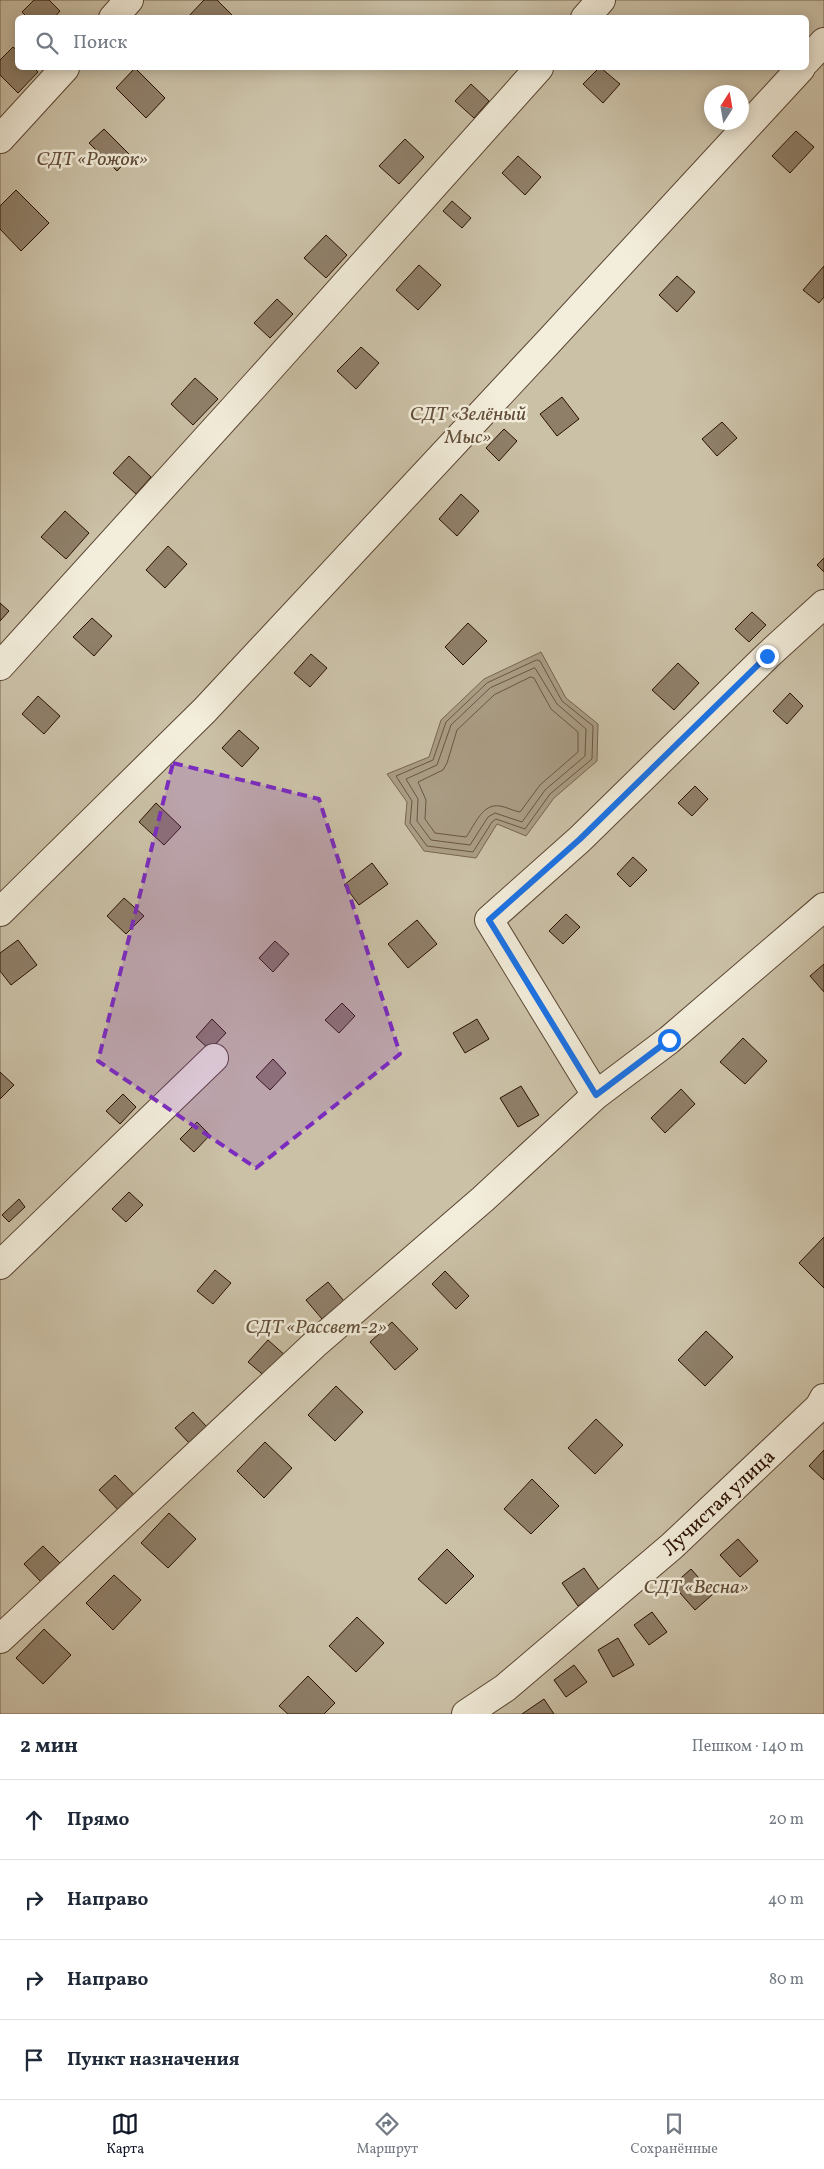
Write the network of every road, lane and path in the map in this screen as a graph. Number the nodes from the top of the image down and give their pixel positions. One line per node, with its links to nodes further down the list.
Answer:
1 (129, 0): 3 (lane)
2 (601, 0): 4 (lane)
3 (116, 15)
4 (588, 15)
5 (824, 42): 6 (lane)
6 (809, 58)
7 (64, 70): 10 (lane)
8 (538, 70): 12 (lane)
9 (799, 70): 14 (lane)
10 (0, 139)
11 (824, 604): 16 (lane)
12 (0, 666)
13 (824, 907): 16 (lane)
14 (0, 912)
15 (214, 1058): 17 (lane)
16 (596, 1095): 19 (lane)
17 (0, 1265)
18 (824, 1398): 20 (lane, Лучистая улица)
19 (0, 1639)
20 (466, 1714)

